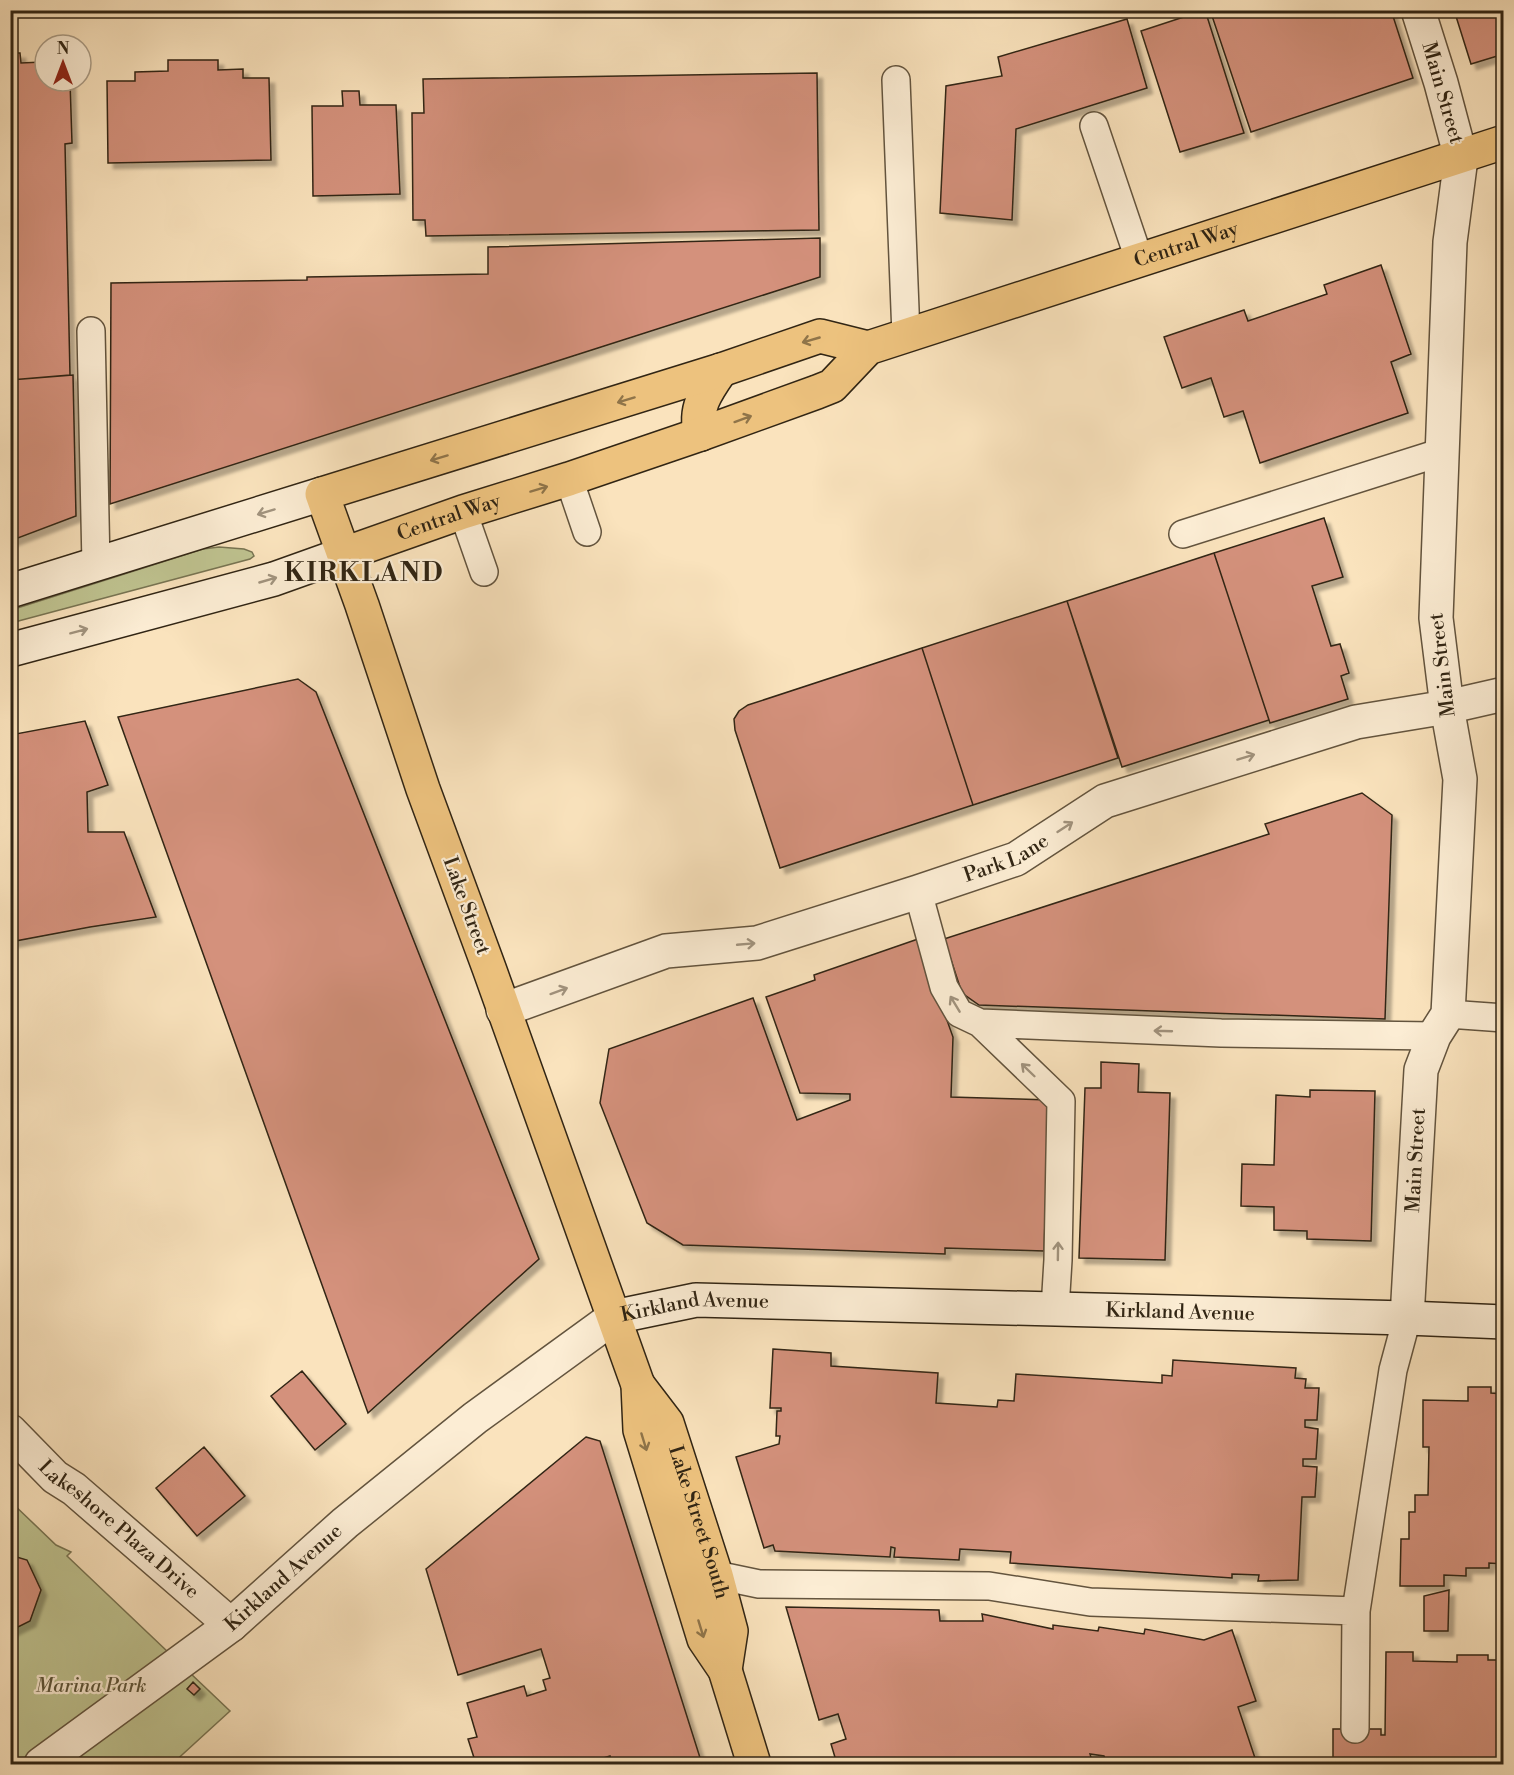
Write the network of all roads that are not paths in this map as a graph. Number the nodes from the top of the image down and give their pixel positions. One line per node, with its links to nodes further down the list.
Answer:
1 (1418, 10): 5 (street, Main Street)
2 (896, 80): 8 (lane)
3 (1094, 126): 6 (lane)
4 (1503, 142): 5 (main road, Central Way)
5 (1461, 158): 6 (main road, Central Way); 12 (street, Main Street)
6 (1139, 260): 8 (main road, Central Way)
7 (91, 330): 19 (lane)
8 (906, 335): 9 (main road, Central Way)
9 (868, 348): 10 (main road, one-way to 10); 11 (main road, Central Way, one-way to 9)
10 (721, 370): 11 (main road); 14 (main road, one-way to 14)
11 (701, 435): 13 (main road, Central Way)
12 (1442, 452): 17 (lane); 24 (street, Main Street)
13 (569, 479): 15 (main road, Central Way, one-way to 13); 16 (lane)
14 (321, 494): 18 (main road, Lake Street); 19 (street, one-way to 19)
15 (464, 512): 18 (main road, Central Way); 20 (lane)
16 (587, 532)
17 (1183, 534)
18 (344, 554): 22 (street, Central Way, one-way to 18); 26 (main road, Lake Street)
19 (96, 565): 21 (street)
20 (484, 572)
21 (10, 591)
22 (10, 650)
23 (1503, 694): 24 (street, Park Lane)
24 (1447, 707): 25 (street, Park Lane, one-way to 24); 29 (street, Main Street)
25 (918, 892): 26 (street, Park Lane, one-way to 25); 28 (lane, one-way to 25)
26 (503, 1011): 31 (main road, Lake Street)
27 (1503, 1018): 29 (lane)
28 (980, 1023): 29 (lane, one-way to 28); 30 (lane, one-way to 28)
29 (1441, 1025): 32 (street, Main Street)
30 (1055, 1309): 31 (street, Kirkland Avenue); 32 (street, Kirkland Avenue)
31 (614, 1317): 34 (main road, Lake Street South); 38 (street, Kirkland Avenue)
32 (1407, 1318): 33 (street, Kirkland Avenue); 37 (lane)
33 (1503, 1322)
34 (638, 1384): 36 (main road, Lake Street South); 39 (main road, Lake Street South, one-way to 39)
35 (10, 1431): 38 (street, Lakeshore Plaza Drive)
36 (716, 1575): 37 (lane); 39 (main road, Lake Street South)
37 (1356, 1611): 40 (lane)
38 (231, 1625): 41 (street, Kirkland Avenue)
39 (725, 1670): 42 (main road, Lake Street South)
40 (1355, 1729)
41 (41, 1764)
42 (754, 1764)

